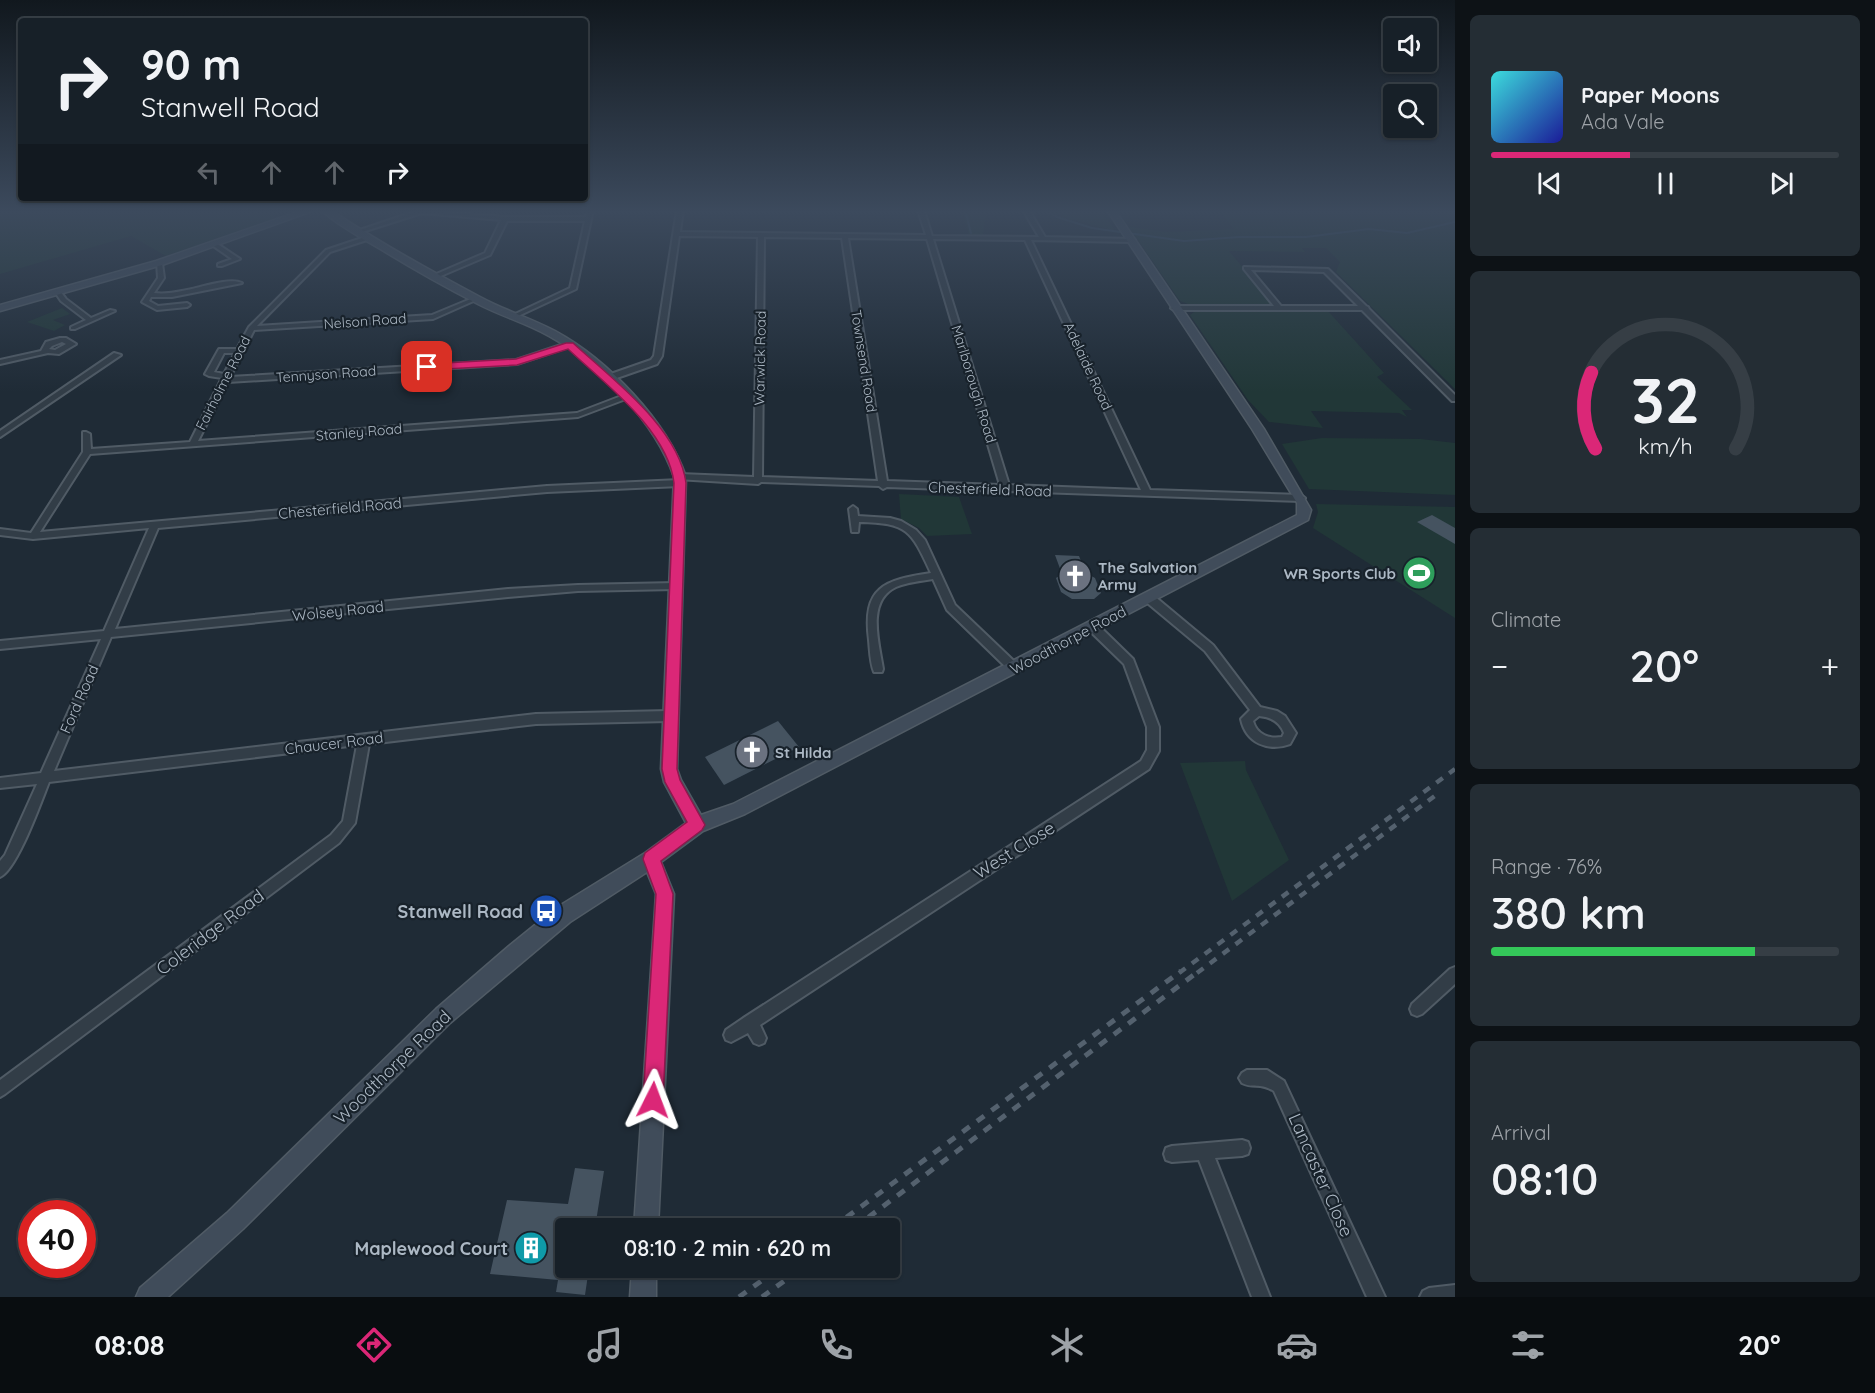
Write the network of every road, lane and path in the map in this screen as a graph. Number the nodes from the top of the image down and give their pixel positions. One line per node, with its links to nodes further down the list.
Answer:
1 (133, 271): 17 (street)
2 (160, 271): 18 (street)
3 (308, 271): 29 (street, Fairholme Road)
4 (426, 271): 15 (street)
5 (449, 271): 15 (street)
6 (577, 271): 26 (street)
7 (671, 271): 36 (street)
8 (761, 271): 44 (street, Warwick Road)
9 (850, 271): 45 (street, Townsend Road)
10 (939, 271): 46 (street, Marlborough Road)
11 (1042, 271): 47 (street, Adelaide Road)
12 (1151, 271): 22 (street)
13 (1248, 271): 23 (street)
14 (1327, 271): 24 (street)
15 (436, 276): 19 (street)
16 (239, 283): 18 (street)
17 (58, 292): 21 (street); 27 (street)
18 (149, 295): 20 (street)
19 (475, 299): 26 (street); 29 (street, Nelson Road)
20 (187, 305)
21 (0, 308)
22 (1174, 308): 23 (street); 48 (street)
23 (1279, 308): 24 (street)
24 (1366, 308): 38 (street)
25 (112, 311): 27 (street)
26 (514, 316): 30 (street)
27 (90, 320): 28 (street)
28 (73, 328)
29 (251, 328): 31 (street, Fairholme Road)
30 (570, 345): 35 (street, Tennyson Road); 36 (street)
31 (238, 351): 35 (street, Fairholme Road); 35 (street)
32 (45, 352): 34 (street)
33 (125, 362): 40 (street)
34 (0, 363)
35 (225, 378): 41 (street, Fairholme Road)
36 (608, 378): 37 (street)
37 (627, 397): 41 (street, Stanley Road); 43 (street)
38 (1455, 399)
39 (86, 434): 42 (street)
40 (0, 435)
41 (192, 445): 42 (street, Stanley Road)
42 (87, 452): 52 (street)
43 (680, 480): 44 (street, Chesterfield Road); 49 (street, Chesterfield Road); 54 (street)
44 (758, 482): 45 (street, Chesterfield Road)
45 (883, 486): 46 (street, Chesterfield Road)
46 (1006, 490): 47 (street, Chesterfield Road)
47 (1147, 494): 48 (street, Chesterfield Road)
48 (1301, 498): 55 (street, Woodthorpe Road)
49 (155, 525): 52 (street, Chesterfield Road); 57 (street, Ford Road)
50 (855, 530): 53 (street)
51 (0, 532): 52 (street, Chesterfield Road)
52 (33, 536)
53 (934, 576): 59 (street); 60 (street)
54 (676, 586): 57 (street, Wolsey Road); 62 (street)
55 (1149, 598): 56 (street, Woodthorpe Road); 61 (street)
56 (1093, 627): 60 (street, Woodthorpe Road); 71 (street, West Close)
57 (108, 635): 58 (street, Wolsey Road); 64 (street, Ford Road)
58 (0, 645)
59 (879, 669)
60 (1014, 669): 66 (street, Woodthorpe Road)
61 (1257, 711)
62 (669, 716): 63 (street, Chaucer Road); 66 (street)
63 (364, 740): 64 (street, Chaucer Road); 75 (street, Coleridge Road)
64 (45, 778): 65 (street, Chaucer Road); 68 (street, Ford Road)
65 (0, 783)
66 (697, 825): 67 (street)
67 (651, 859): 79 (street); 82 (street, Woodthorpe Road)
68 (0, 871)
69 (1455, 974): 70 (street)
70 (1417, 1009)
71 (750, 1022): 72 (street, West Close); 73 (street)
72 (731, 1035)
73 (759, 1038)
74 (1247, 1078): 85 (street, Lancaster Close)
75 (0, 1089)
76 (1242, 1148): 77 (street)
77 (1204, 1151): 78 (street); 84 (street)
78 (1172, 1154)
79 (647, 1218)
80 (644, 1278): 83 (street)
81 (1455, 1294): 86 (street)
82 (149, 1297)
83 (643, 1297)
84 (1261, 1297)
85 (1376, 1297)
86 (1429, 1297)

